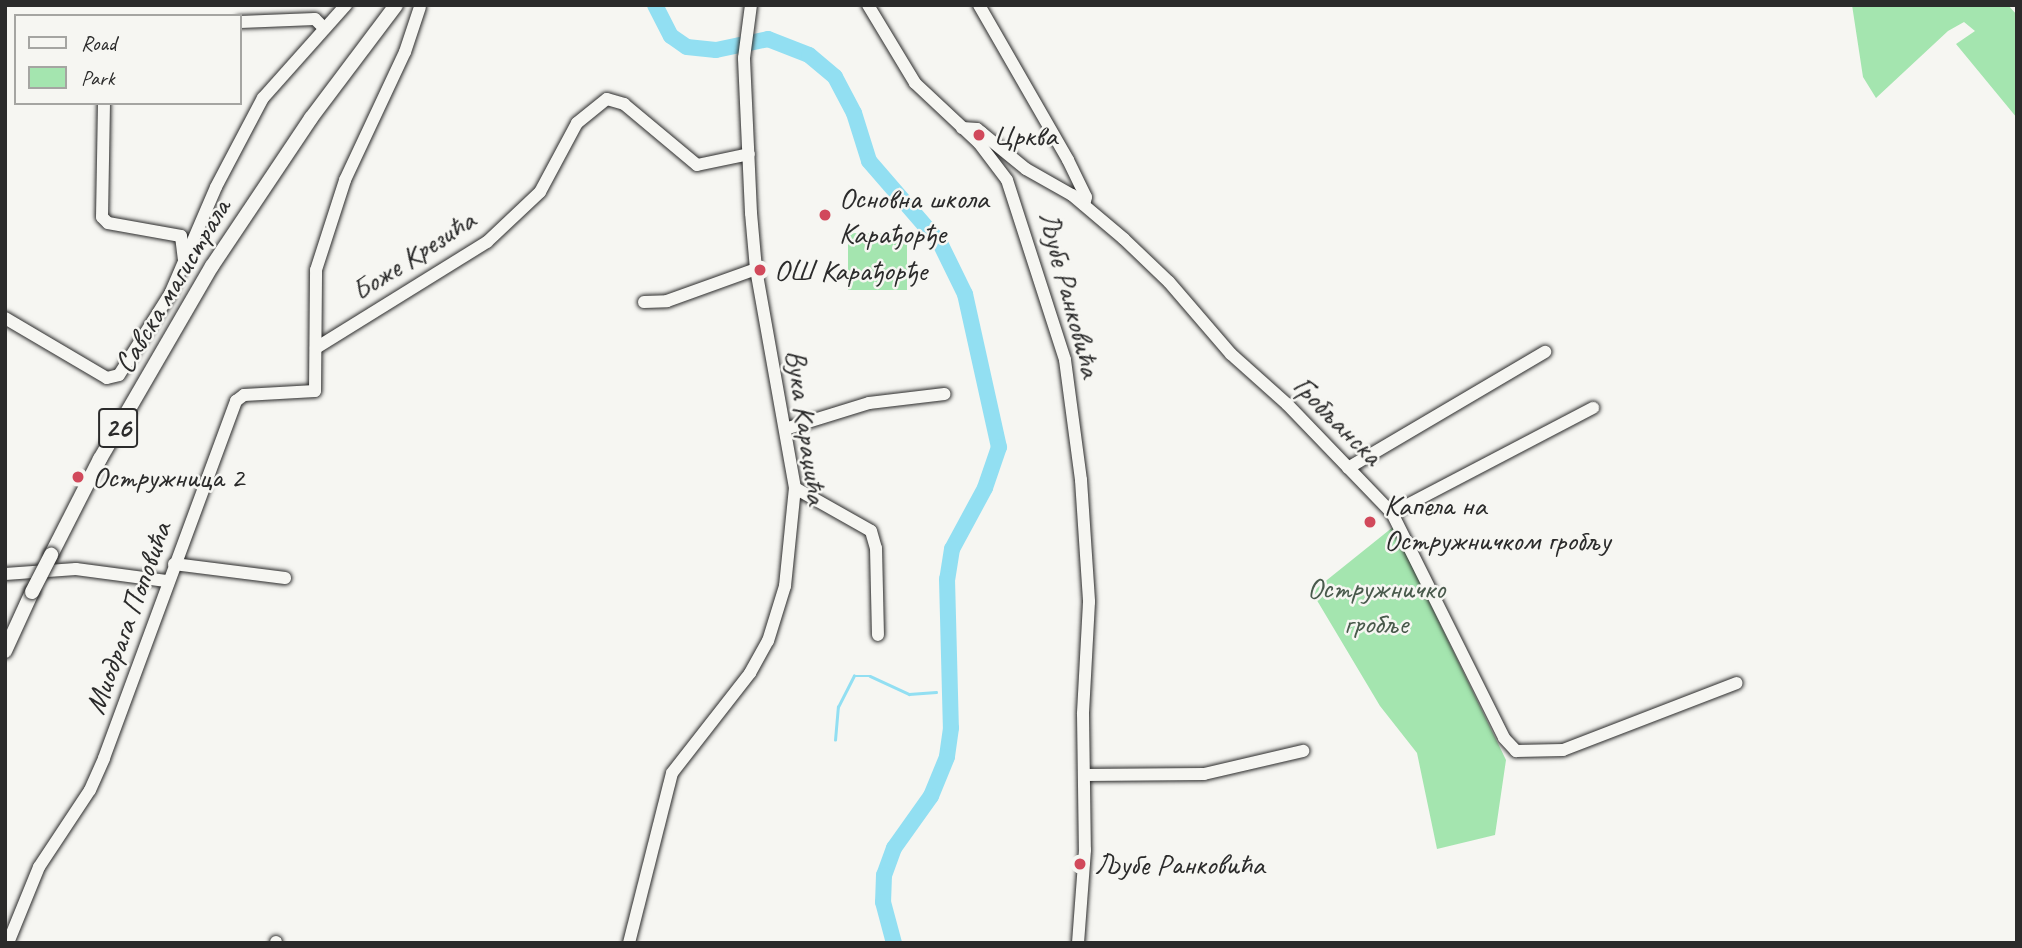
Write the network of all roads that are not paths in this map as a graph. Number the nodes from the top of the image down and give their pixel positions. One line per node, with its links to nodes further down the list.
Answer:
1 (346, 5): 8 (street)
2 (396, 5): 30 (main road, Савска магистрала / 26, bridge)
3 (751, 5): 11 (street, Вука Караџића)
4 (868, 5): 10 (street, Љубе Ранковића)
5 (979, 5): 12 (street)
6 (420, 7): 17 (street, Миодрага Поповића)
7 (242, 22): 8 (street)
8 (324, 28): 13 (street)
9 (104, 105): 13 (street)
10 (962, 128): 12 (street, Гробљанска); 33 (street, Љубе Ранковића)
11 (749, 155): 14 (street, Вука Караџића); 17 (street, Боже Крезића)
12 (1084, 205): 22 (street, Гробљанска)
13 (183, 267): 16 (street)
14 (756, 269): 15 (street); 21 (street, Вука Караџића)
15 (644, 302)
16 (5, 318)
17 (316, 348): 25 (street, Миодрага Поповића)
18 (1545, 352): 22 (street)
19 (944, 394): 21 (street)
20 (1593, 408): 24 (street)
21 (785, 429): 23 (street, Вука Караџића)
22 (1348, 468): 24 (street, Гробљанска)
23 (795, 488): 29 (street); 35 (street, Вука Караџића)
24 (1392, 513): 31 (street, Гробљанска)
25 (174, 564): 27 (street); 28 (street, Миодрага Поповића)
26 (5, 574): 28 (street)
27 (285, 578)
28 (166, 581): 34 (street, Миодрага Поповића)
29 (878, 635)
30 (5, 651)
31 (1737, 683)
32 (1303, 751): 33 (street)
33 (1084, 775): 36 (street, Љубе Ранковића)
34 (8, 943)
35 (629, 943)
36 (1078, 943)

